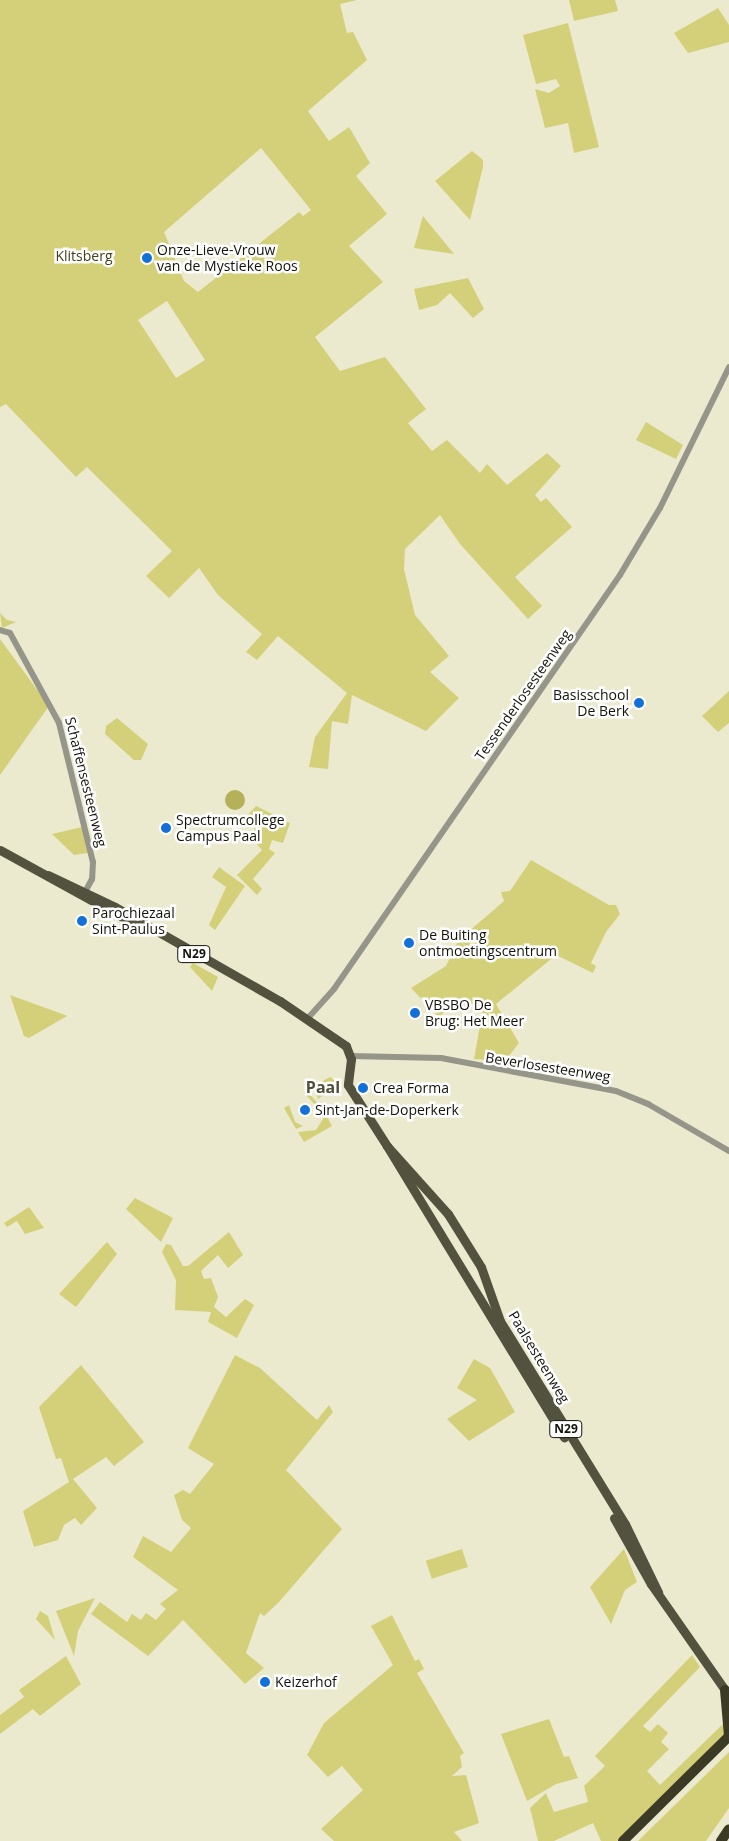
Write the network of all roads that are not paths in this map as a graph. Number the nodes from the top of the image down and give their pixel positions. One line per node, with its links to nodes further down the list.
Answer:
1 (729, 367): 5 (street, Tessenderlosesteenweg)
2 (0, 630): 4 (street, Schaffensesteenweg)
3 (0, 850): 4 (main road, N29)
4 (84, 894): 5 (main road, N29)
5 (308, 1018): 6 (main road, N29)
6 (350, 1056): 7 (main road, Paalsesteenweg / N29); 8 (street, Beverlosesteenweg)
7 (387, 1146): 9 (main road, Paalsesteenweg / N29); 9 (main road, Paalsesteenweg / N29)
8 (729, 1151)
9 (658, 1592): 10 (main road, Paalsesteenweg / N29)
10 (728, 1694): 11 (highway)
11 (729, 1736): 14 (highway)
12 (729, 1747): 15 (highway)
13 (729, 1829): 16 (highway)
14 (623, 1841)
15 (630, 1841)
16 (721, 1841)

